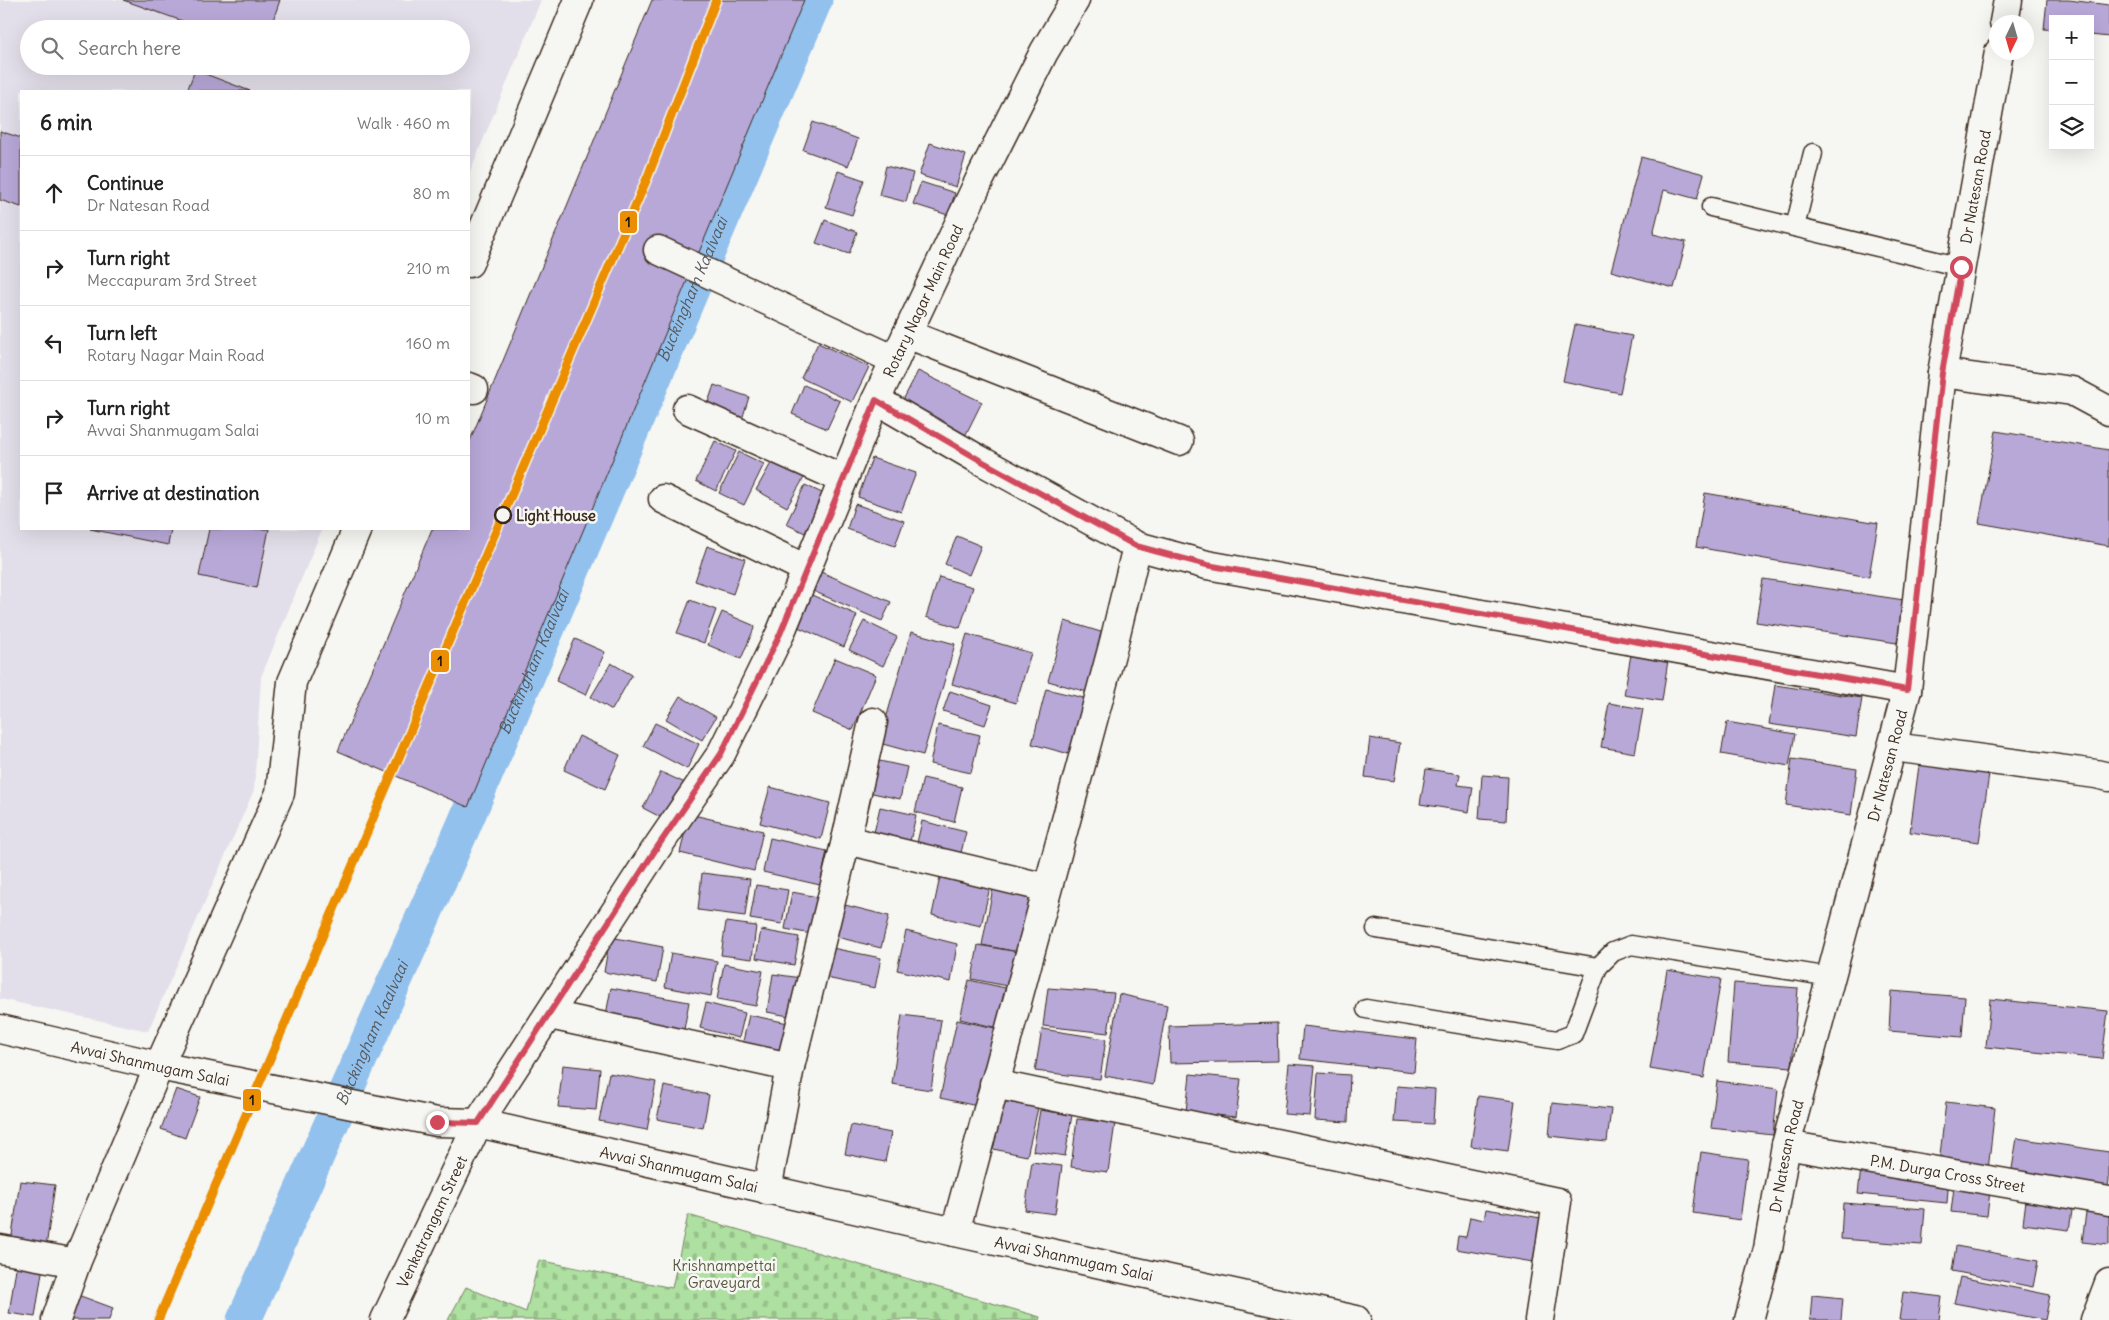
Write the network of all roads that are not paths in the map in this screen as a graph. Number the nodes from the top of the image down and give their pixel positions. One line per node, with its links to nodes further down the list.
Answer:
1 (579, 0): 10 (street)
2 (1075, 0): 12 (street, Rotary Nagar Main Road)
3 (2008, 0): 4 (street)
4 (2005, 15)
5 (1998, 60): 11 (street, Dr Natesan Road)
6 (1813, 153): 8 (lane)
7 (1711, 206): 8 (lane)
8 (1795, 227): 11 (lane)
9 (658, 250): 13 (street)
10 (470, 261)
11 (1961, 267): 14 (street, Dr Natesan Road)
12 (908, 334): 13 (street, Rotary Nagar Main Road); 18 (street)
13 (895, 360): 15 (street, Rotary Nagar Main Road)
14 (1942, 373): 17 (street); 24 (street, Dr Natesan Road)
15 (876, 400): 19 (street, Rotary Nagar Main Road); 22 (street)
16 (688, 409): 19 (street)
17 (2109, 411)
18 (1179, 441)
19 (843, 479): 23 (street, Rotary Nagar Main Road)
20 (663, 499): 23 (street)
21 (357, 530): 36 (street)
22 (1136, 546): 24 (street); 29 (street)
23 (806, 570): 34 (street, Rotary Nagar Main Road)
24 (1907, 690): 26 (street, Dr Natesan Road)
25 (873, 722): 28 (street)
26 (1894, 748): 27 (street); 32 (street, Dr Natesan Road)
27 (2109, 777)
28 (846, 840): 29 (street); 37 (street)
29 (1048, 888): 38 (street)
30 (1376, 929): 31 (lane)
31 (1598, 968): 32 (lane); 33 (lane)
32 (1831, 977): 40 (street, Dr Natesan Road)
33 (1366, 1009)
34 (550, 1014): 37 (street); 39 (street, Rotary Nagar Main Road)
35 (0, 1029): 36 (street, Avvai Shanmugam Salai)
36 (159, 1066): 39 (street, Avvai Shanmugam Salai); 45 (street)
37 (790, 1067): 41 (street)
38 (994, 1084): 43 (street); 50 (street)
39 (478, 1123): 41 (street, Avvai Shanmugam Salai); 48 (street, Venkatrangam Street)
40 (1786, 1145): 42 (street, P.M. Durga Cross Street); 51 (street, Dr Natesan Road)
41 (767, 1190): 43 (street, Avvai Shanmugam Salai)
42 (2109, 1201)
43 (955, 1232): 49 (street, Avvai Shanmugam Salai)
44 (0, 1249): 45 (street)
45 (76, 1263): 47 (street)
46 (2109, 1282): 52 (street)
47 (56, 1320)
48 (385, 1320)
49 (1356, 1320)
50 (1539, 1320)
51 (1749, 1320)
52 (2095, 1320)

